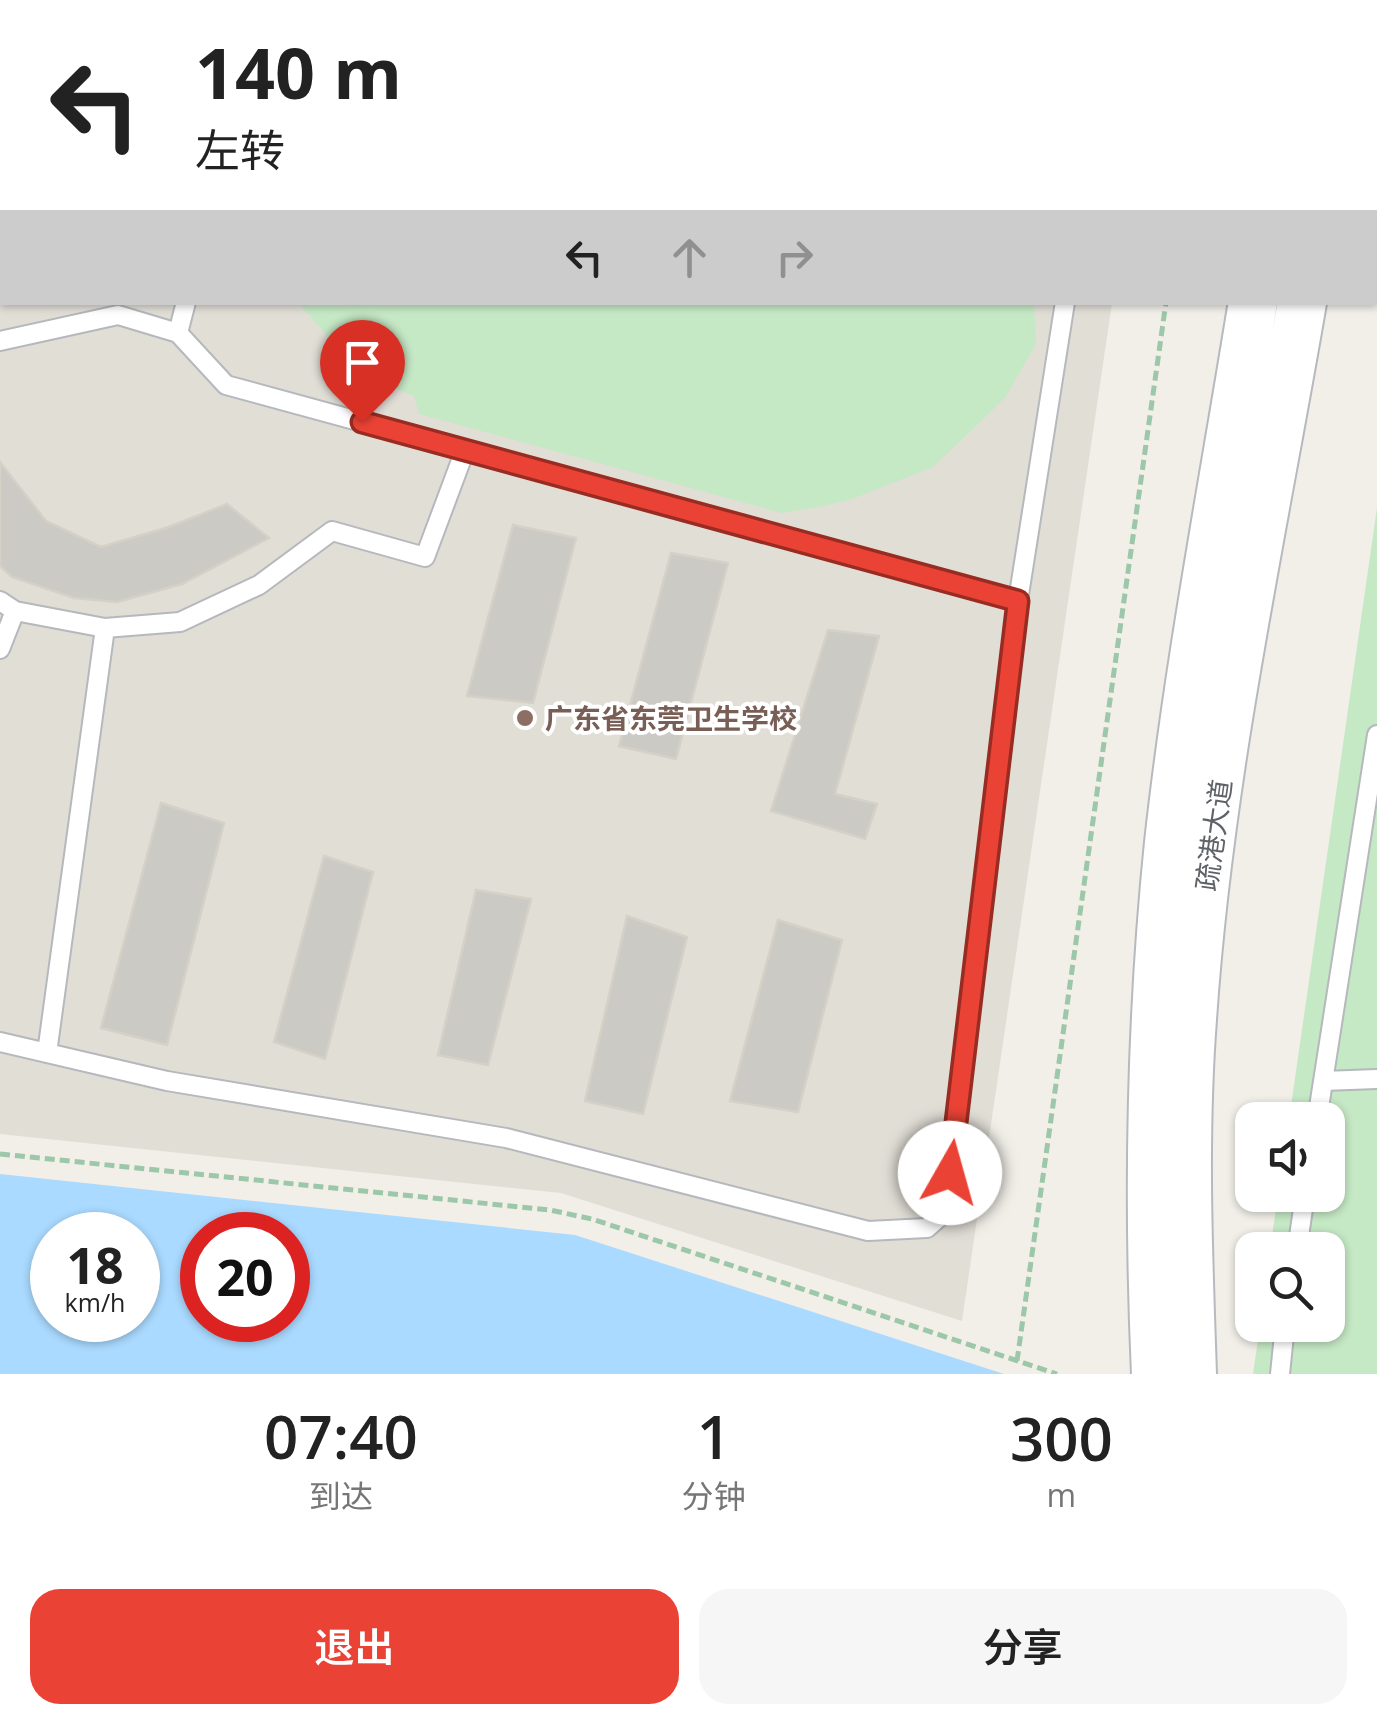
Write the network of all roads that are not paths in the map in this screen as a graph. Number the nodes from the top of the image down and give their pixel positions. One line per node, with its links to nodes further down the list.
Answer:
1 (185, 305): 6 (lane)
2 (1065, 305): 9 (lane)
3 (1253, 305): 20 (main road, 疏港大道)
4 (1301, 305): 20 (main road, 疏港大道)
5 (120, 309): 6 (lane); 7 (lane)
6 (178, 333): 8 (lane)
7 (0, 341)
8 (464, 450): 9 (lane); 11 (lane)
9 (1018, 601): 16 (lane)
10 (8, 606): 11 (lane); 12 (lane)
11 (106, 628): 16 (lane)
12 (0, 649)
13 (1377, 735): 14 (lane)
14 (1372, 800): 18 (lane)
15 (0, 1042): 16 (lane)
16 (47, 1053)
17 (1377, 1079): 18 (lane)
18 (1323, 1081): 19 (lane)
19 (1320, 1102)
20 (1172, 1320): 22 (main road); 23 (main road, 疏港大道)
21 (1283, 1342): 24 (lane)
22 (1156, 1374)
23 (1192, 1374)
24 (1280, 1374)

